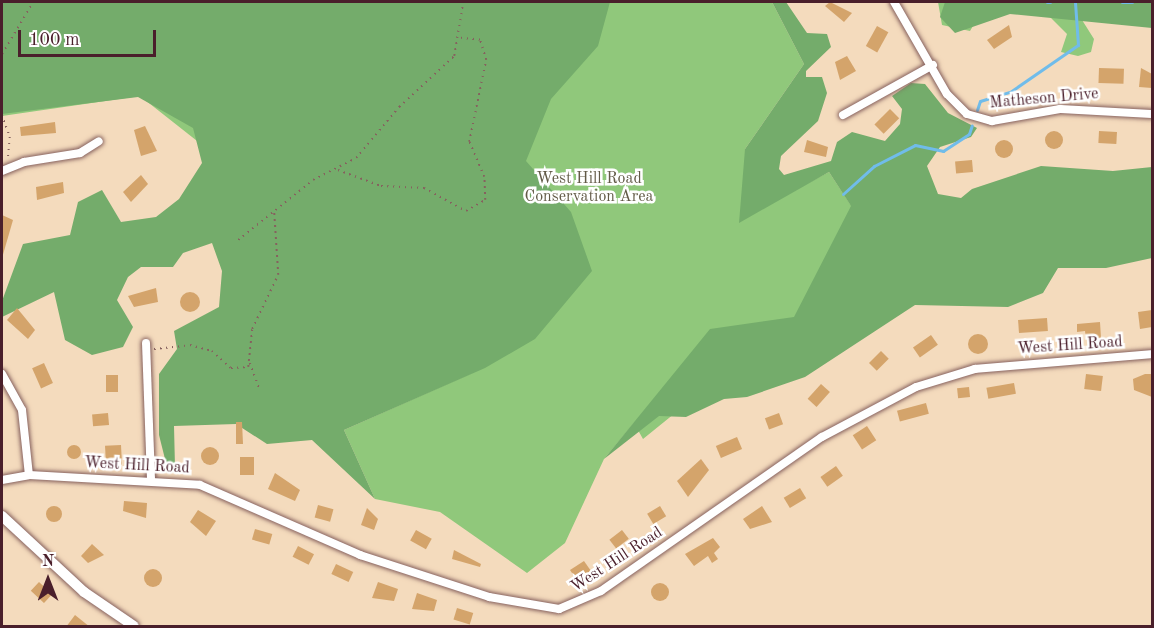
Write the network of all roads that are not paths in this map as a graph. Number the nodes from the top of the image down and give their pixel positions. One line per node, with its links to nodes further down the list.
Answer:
1 (894, 2): 2 (street, Matheson Drive)
2 (933, 65): 3 (street, Matheson Drive); 4 (street)
3 (1152, 114)
4 (843, 115)
5 (99, 141): 6 (street)
6 (4, 170)
7 (146, 347): 12 (street)
8 (1152, 354): 12 (street, West Hill Road)
9 (2, 374): 10 (street)
10 (29, 475): 11 (street, West Hill Road); 12 (street, West Hill Road)
11 (2, 480)
12 (151, 480)
13 (2, 516): 14 (street)
14 (134, 627)

